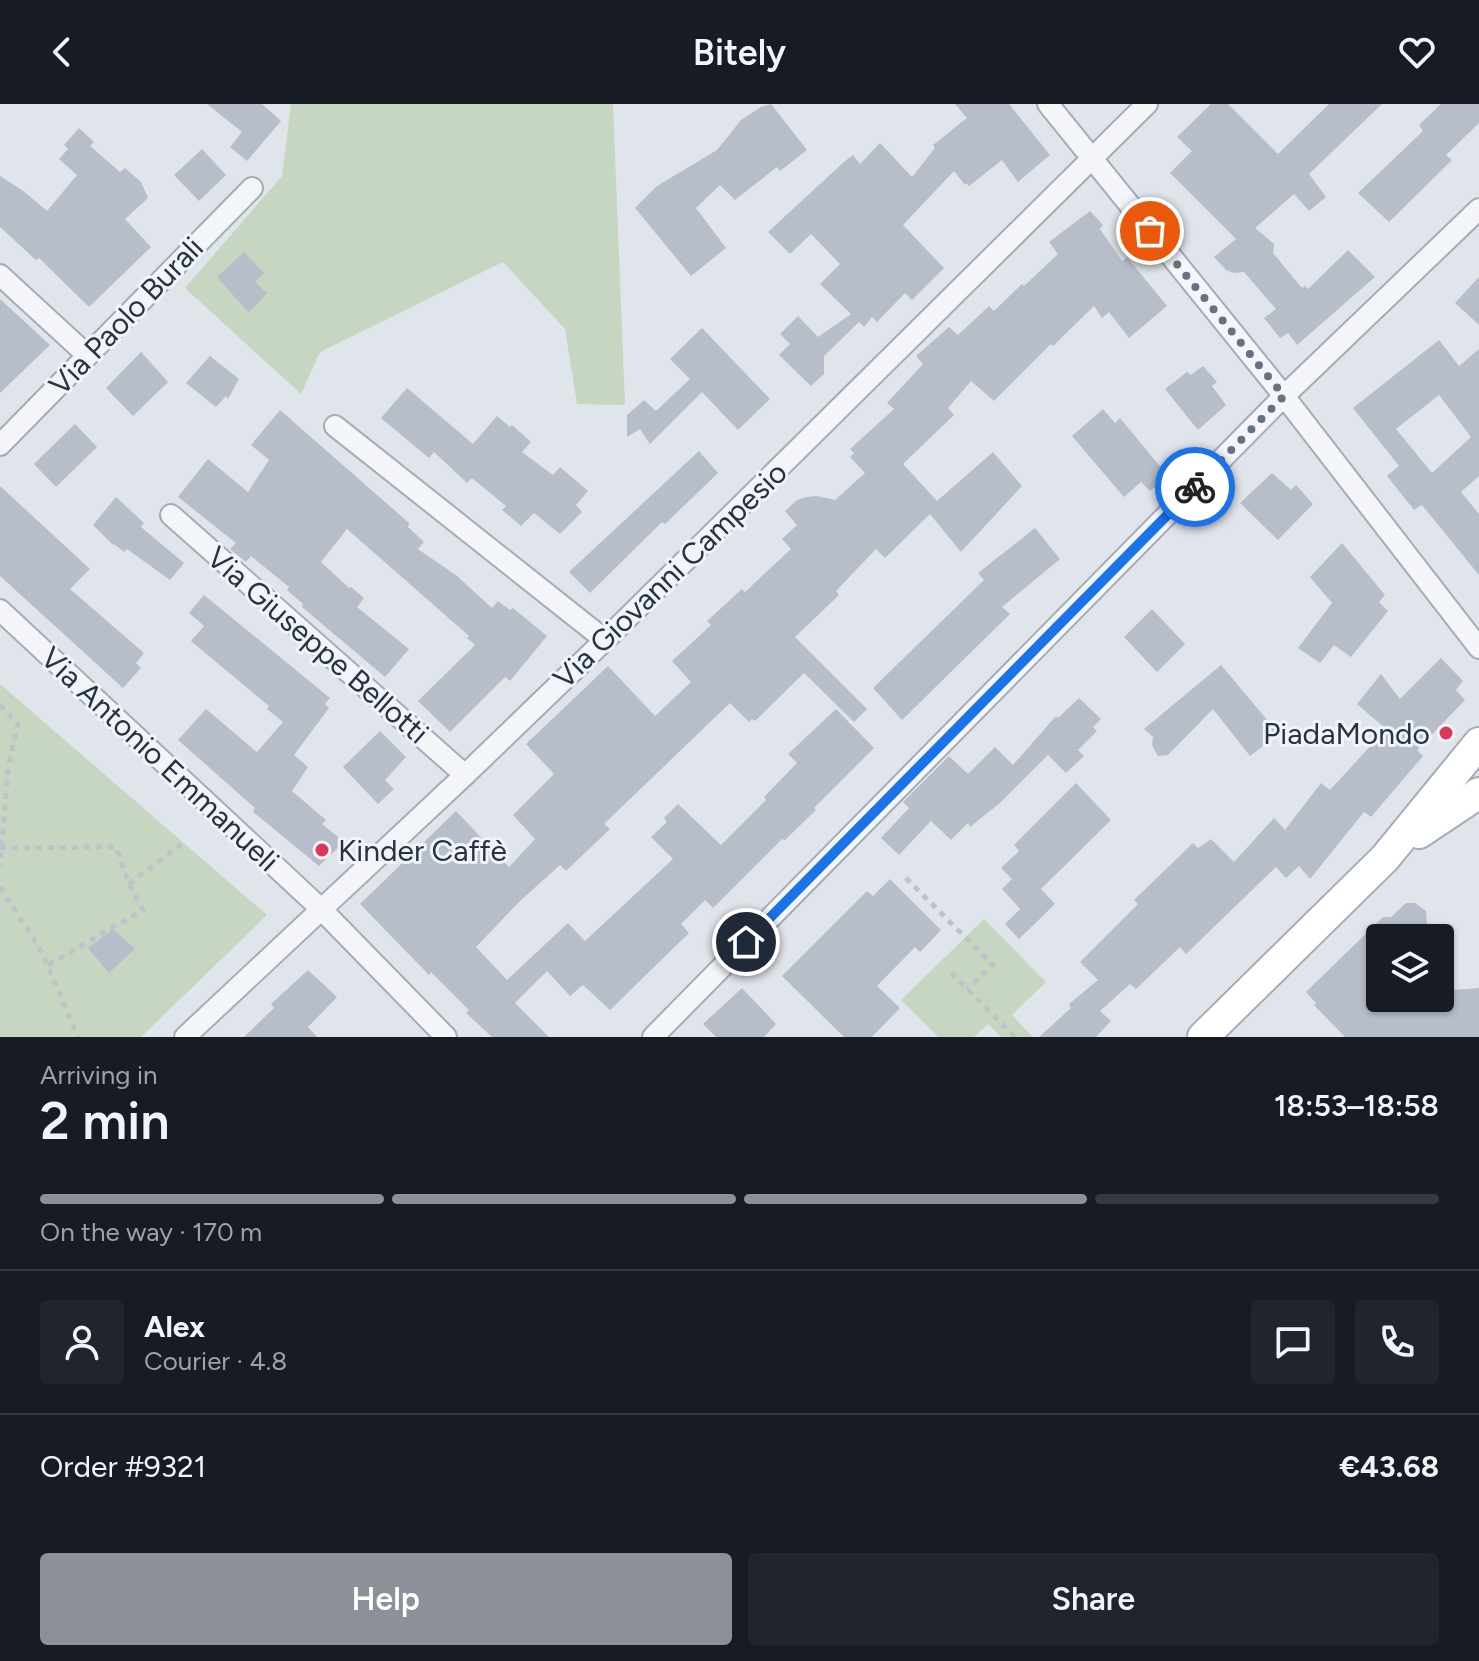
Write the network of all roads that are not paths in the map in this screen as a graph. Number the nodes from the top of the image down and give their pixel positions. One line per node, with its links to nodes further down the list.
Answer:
1 (1048, 104): 3 (street)
2 (1147, 104): 3 (street, Via Giovanni Campesio)
3 (1092, 160): 8 (street); 13 (street, Via Giovanni Campesio)
4 (252, 188): 7 (street, Via Paolo Burali)
5 (1479, 209): 8 (street)
6 (0, 275): 7 (street)
7 (87, 355): 10 (street, Via Paolo Burali)
8 (1284, 396): 14 (street); 22 (street)
9 (335, 426): 13 (street)
10 (0, 445)
11 (171, 515): 16 (street, Via Giuseppe Bellotti)
12 (0, 610): 19 (street, Via Antonio Emmanueli)
13 (605, 640): 16 (street, Via Giovanni Campesio)
14 (1479, 648)
15 (1479, 743): 18 (main road)
16 (465, 775): 19 (street, Via Giovanni Campesio)
17 (1474, 799): 18 (main road)
18 (1385, 858): 23 (main road)
19 (320, 908): 20 (street, Via Giovanni Campesio); 21 (street, Via Antonio Emmanueli)
20 (185, 1037)
21 (446, 1037)
22 (653, 1037)
23 (1203, 1037)

